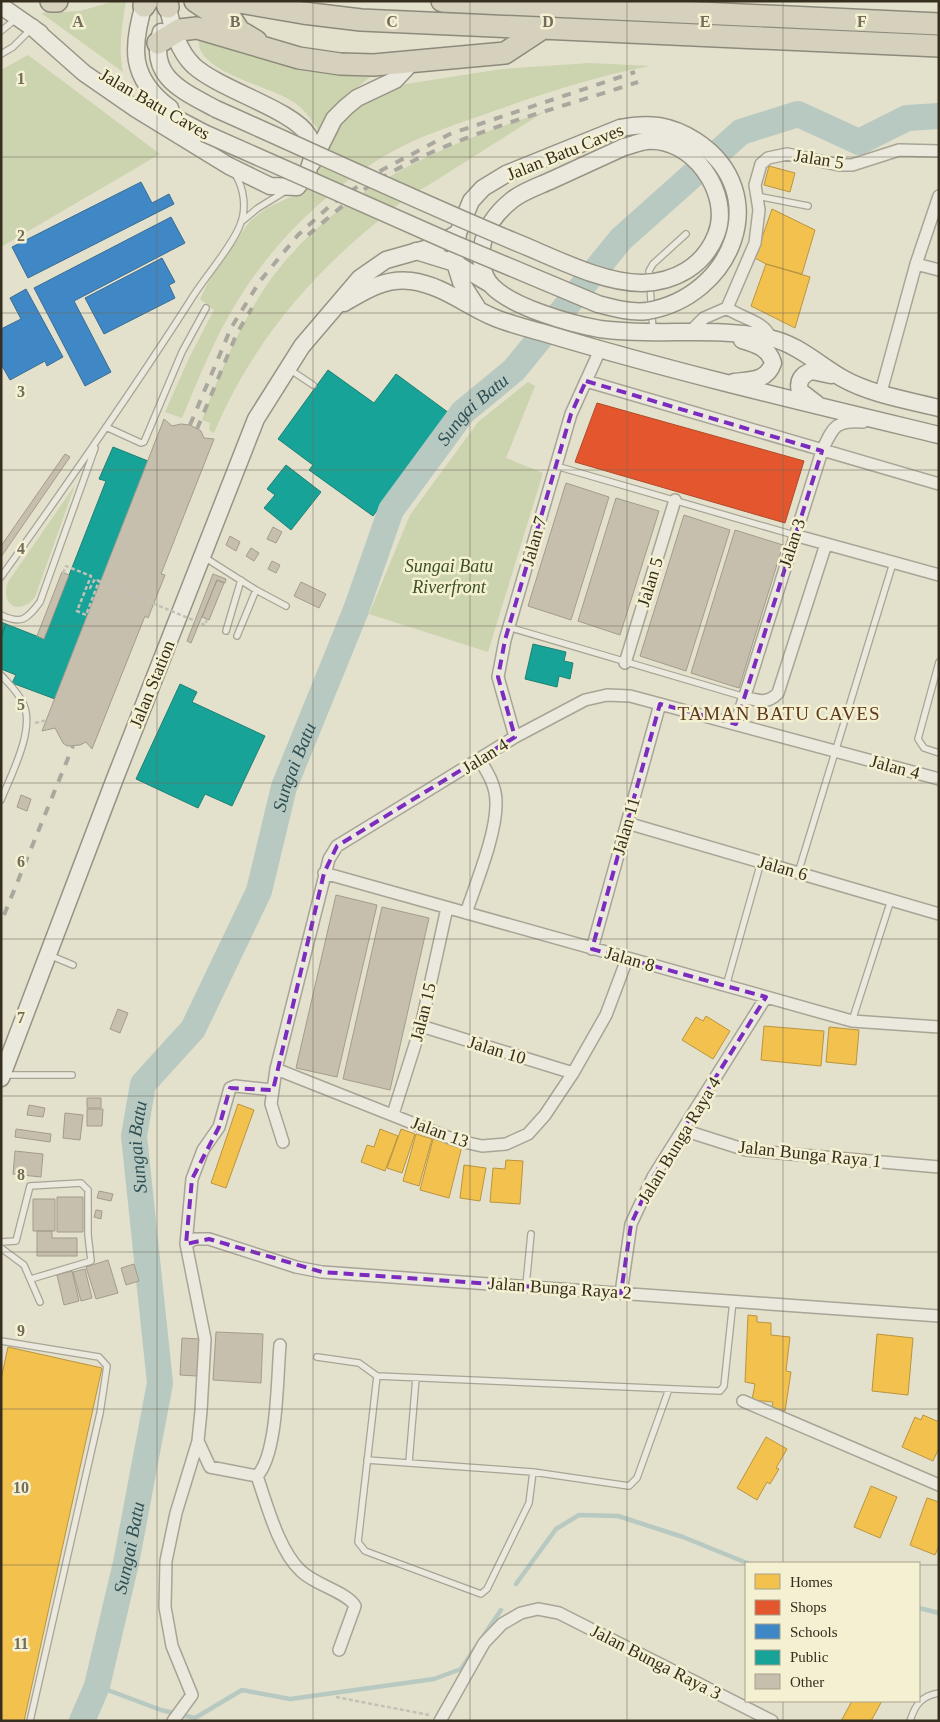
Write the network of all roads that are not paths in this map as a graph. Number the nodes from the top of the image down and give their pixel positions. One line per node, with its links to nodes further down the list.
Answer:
1 (52, 1): 2 (highway)
2 (57, 1)
3 (195, 1): 16 (highway)
4 (220, 1): 16 (highway)
5 (233, 1): 14 (highway)
6 (442, 1): 10 (highway)
7 (145, 3): 22 (main road)
8 (168, 3): 17 (main road)
9 (1, 6): 11 (main road, Jalan Batu Caves)
10 (664, 7): 12 (highway)
11 (18, 18): 13 (main road, Jalan Batu Caves); 15 (lane)
12 (939, 24)
13 (32, 27): 20 (lane); 22 (main road, Jalan Batu Caves); 24 (main road)
14 (543, 28): 18 (highway); 21 (highway)
15 (1, 31)
16 (240, 31): 19 (highway)
17 (166, 38): 19 (highway); 25 (main road); 37 (main road, Jalan Batu Caves, bridge)
18 (939, 46)
19 (267, 48): 21 (highway)
20 (1, 54)
21 (411, 63): 25 (main road)
22 (204, 133): 31 (main road, Jalan Batu Caves, bridge)
23 (939, 152): 27 (street, Jalan 5)
24 (229, 166): 26 (main road); 30 (lane)
25 (310, 166): 26 (main road)
26 (289, 189): 30 (lane)
27 (757, 196): 29 (lane); 40 (street, Jalan 5)
28 (939, 196): 35 (street)
29 (808, 206)
30 (241, 222): 56 (lane)
31 (458, 233): 33 (main road, Jalan Station); 34 (main road, Jalan Batu Caves)
32 (686, 234): 43 (lane)
33 (416, 251): 34 (main road); 39 (main road, Jalan Station)
34 (455, 263): 37 (main road); 41 (main road, Jalan Batu Caves)
35 (916, 264): 36 (street); 52 (street)
36 (939, 270)
37 (490, 284): 43 (main road)
38 (206, 308): 56 (lane)
39 (336, 308): 41 (main road, Jalan Station); 47 (main road, Jalan Station)
40 (727, 308): 42 (street); 45 (street)
41 (480, 311): 46 (main road)
42 (690, 332): 43 (main road); 44 (main road)
43 (653, 333)
44 (718, 334): 45 (main road); 50 (main road)
45 (771, 338): 48 (main road)
46 (595, 348): 49 (street, Jalan 7); 50 (main road)
47 (288, 368): 51 (lane); 65 (main road, Jalan Station)
48 (843, 378): 52 (main road); 53 (main road)
49 (586, 381): 59 (street); 60 (street, Jalan 7)
50 (723, 383): 53 (main road)
51 (313, 385)
52 (881, 392): 54 (main road)
53 (821, 406): 55 (main road)
54 (939, 408)
55 (900, 425): 57 (main road); 59 (street, Jalan 3)
56 (106, 427): 58 (lane)
57 (939, 435)
58 (97, 442): 68 (lane); 72 (lane)
59 (822, 451): 61 (street); 63 (street, Jalan 3)
60 (556, 466): 62 (lane); 73 (street, Jalan 7)
61 (939, 484)
62 (675, 500): 63 (lane); 77 (street, Jalan 5)
63 (794, 535): 64 (street); 79 (street, Jalan 3)
64 (826, 544): 66 (street); 79 (street)
65 (202, 556): 69 (lane); 97 (main road, Jalan Station)
66 (893, 563): 67 (street); 83 (lane)
67 (939, 575)
68 (1, 577)
69 (241, 580): 70 (lane); 74 (lane)
70 (256, 590): 71 (lane); 75 (lane)
71 (286, 606)
72 (1, 616)
73 (508, 627): 77 (lane); 82 (street, Jalan 7)
74 (226, 631)
75 (237, 636)
76 (939, 662): 84 (lane)
77 (625, 663): 79 (lane)
78 (1, 675): 87 (lane)
79 (745, 697): 81 (street, Jalan 3)
80 (660, 704): 81 (street, Jalan 4); 82 (street, Jalan 4); 88 (street, Jalan 11)
81 (736, 724): 83 (street, Jalan 4)
82 (515, 737): 85 (street, Jalan 4)
83 (836, 751): 86 (street, Jalan 4); 91 (lane)
84 (939, 753)
85 (480, 760): 90 (street, Jalan 4); 94 (street)
86 (938, 775)
87 (1, 800)
88 (627, 823): 89 (street, Jalan 6); 96 (street, Jalan 11)
89 (761, 862): 91 (street, Jalan 6); 100 (lane)
90 (324, 873): 93 (street, Jalan 8); 105 (street, Jalan 4)
91 (798, 873): 92 (street, Jalan 6)
92 (891, 900): 95 (street, Jalan 6); 102 (lane)
93 (447, 908): 94 (street, Jalan 8); 103 (street, Jalan 15)
94 (466, 913): 96 (street, Jalan 8)
95 (939, 914)
96 (592, 949): 98 (street, Jalan 8)
97 (47, 955): 99 (lane); 108 (main road, Jalan Station)
98 (627, 959): 100 (street, Jalan 8); 106 (street, Jalan 13)
99 (73, 965)
100 (726, 986): 101 (street, Jalan 8)
101 (766, 997): 102 (street, Jalan 8); 111 (street, Jalan Bunga Raya 4)
102 (852, 1020): 104 (street, Jalan 8)
103 (421, 1026): 106 (street, Jalan 10); 110 (street, Jalan 15)
104 (939, 1027)
105 (276, 1069): 109 (street, Jalan 4); 110 (street, Jalan 13)
106 (573, 1073): 110 (street, Jalan 13)
107 (72, 1075): 108 (lane)
108 (2, 1077)
109 (273, 1090): 112 (street, Jalan 4); 116 (street)
110 (393, 1114)
111 (683, 1130): 113 (street, Jalan Bunga Raya 1); 120 (street, Jalan Bunga Raya 4)
112 (283, 1142)
113 (939, 1167)
114 (531, 1234): 119 (lane)
115 (1, 1242): 118 (lane)
116 (186, 1244): 119 (street, Jalan Bunga Raya 2); 131 (street)
117 (1, 1248): 118 (lane)
118 (31, 1279): 122 (lane)
119 (526, 1285): 120 (street, Jalan Bunga Raya 2)
120 (621, 1293): 121 (street, Jalan Bunga Raya 2)
121 (733, 1301): 123 (street, Jalan Bunga Raya 2); 129 (lane)
122 (40, 1302)
123 (939, 1316)
124 (1, 1341): 144 (lane)
125 (280, 1345): 135 (street)
126 (317, 1358): 127 (lane)
127 (377, 1376): 128 (lane); 132 (lane)
128 (416, 1378): 129 (lane); 133 (lane)
129 (669, 1389): 134 (lane)
130 (743, 1401): 136 (street)
131 (198, 1441): 135 (street); 143 (street)
132 (367, 1460): 133 (lane); 134 (lane)
133 (409, 1462): 134 (lane)
134 (533, 1472)
135 (257, 1476): 137 (street)
136 (939, 1485)
137 (339, 1650)
138 (939, 1693): 139 (lane)
139 (920, 1701)
140 (919, 1702): 146 (lane)
141 (749, 1715): 142 (street, Jalan Bunga Raya 3); 145 (street, Jalan Bunga Raya 3)
142 (440, 1719)
143 (174, 1720)
144 (30, 1721)
145 (772, 1721)
146 (910, 1721)

